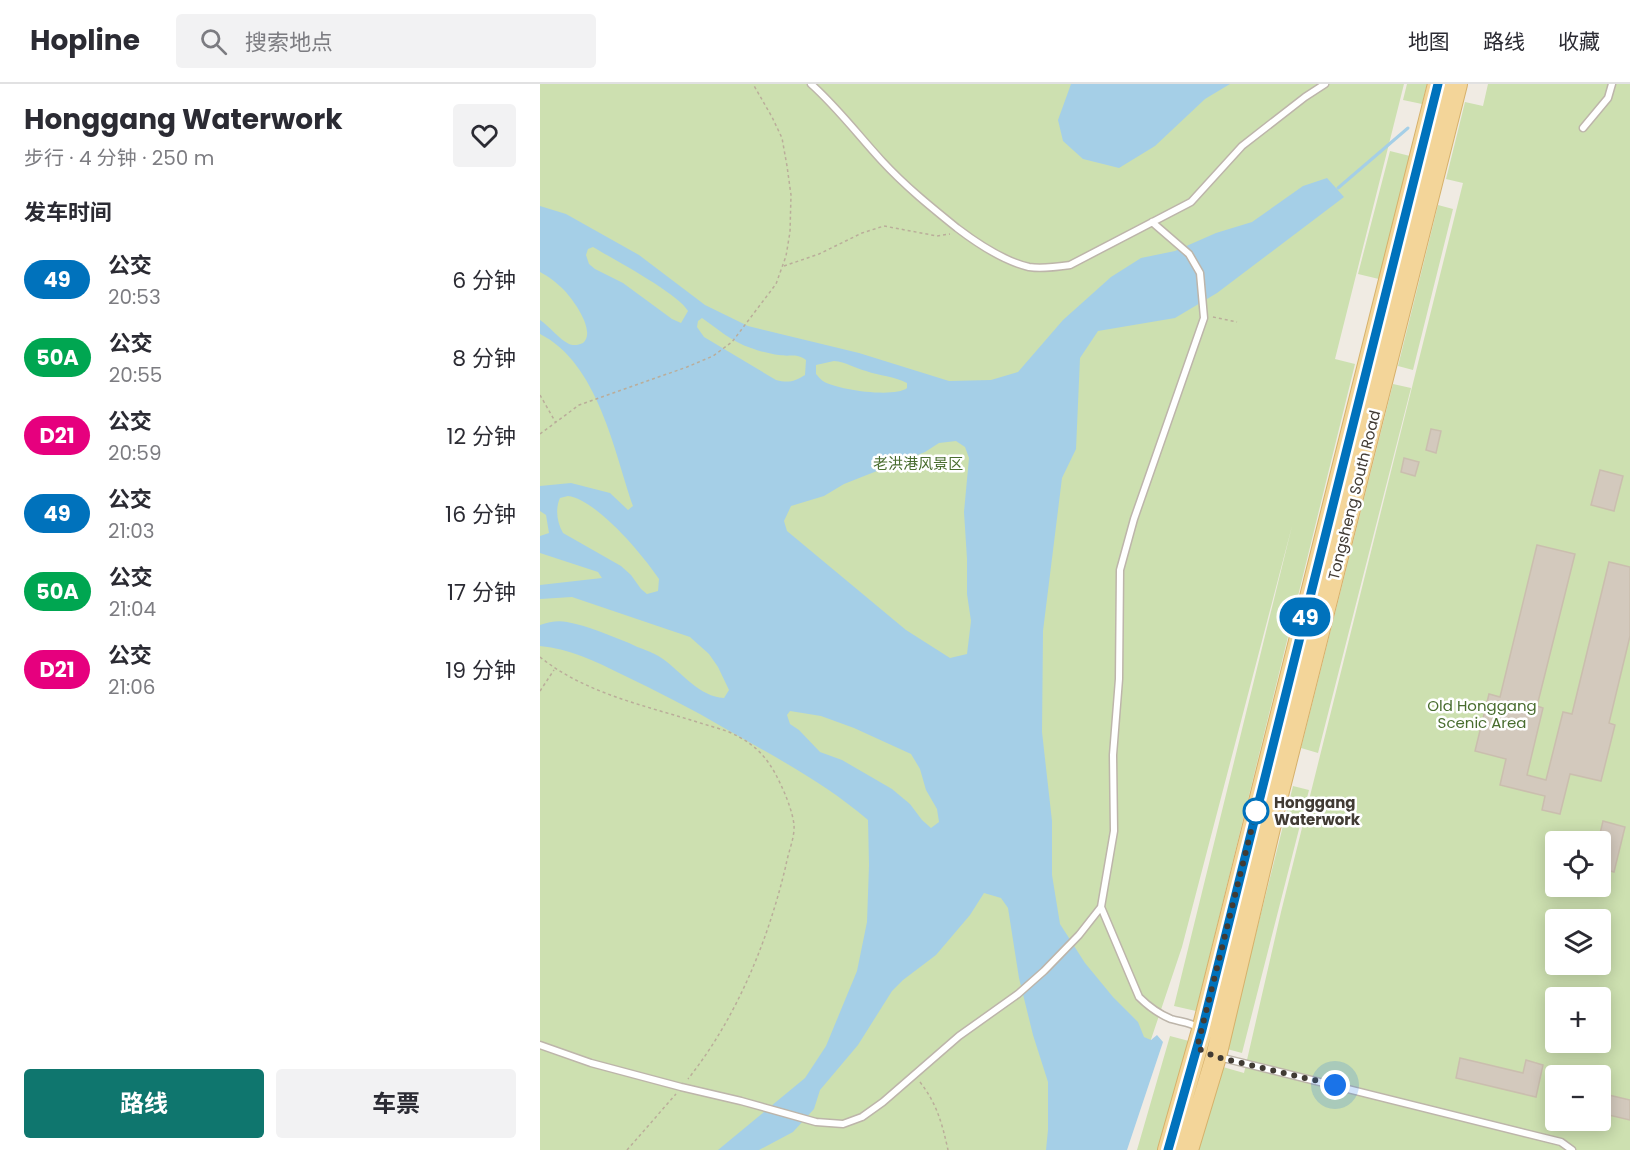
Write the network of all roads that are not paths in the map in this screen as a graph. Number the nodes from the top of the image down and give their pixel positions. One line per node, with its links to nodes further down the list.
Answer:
1 (811, 84): 7 (lane)
2 (1325, 84): 7 (lane)
3 (1438, 84): 9 (main road, Tongsheng South Road)
4 (1457, 84): 11 (main road, Tongsheng South Road)
5 (1612, 84): 6 (lane)
6 (1583, 128)
7 (1152, 222): 8 (lane)
8 (1101, 907): 9 (lane); 10 (lane)
9 (1199, 1039): 11 (lane); 12 (main road, Tongsheng South Road)
10 (540, 1046)
11 (1216, 1057): 13 (main road, Tongsheng South Road); 14 (lane)
12 (1168, 1150)
13 (1188, 1150)
14 (1572, 1150)

